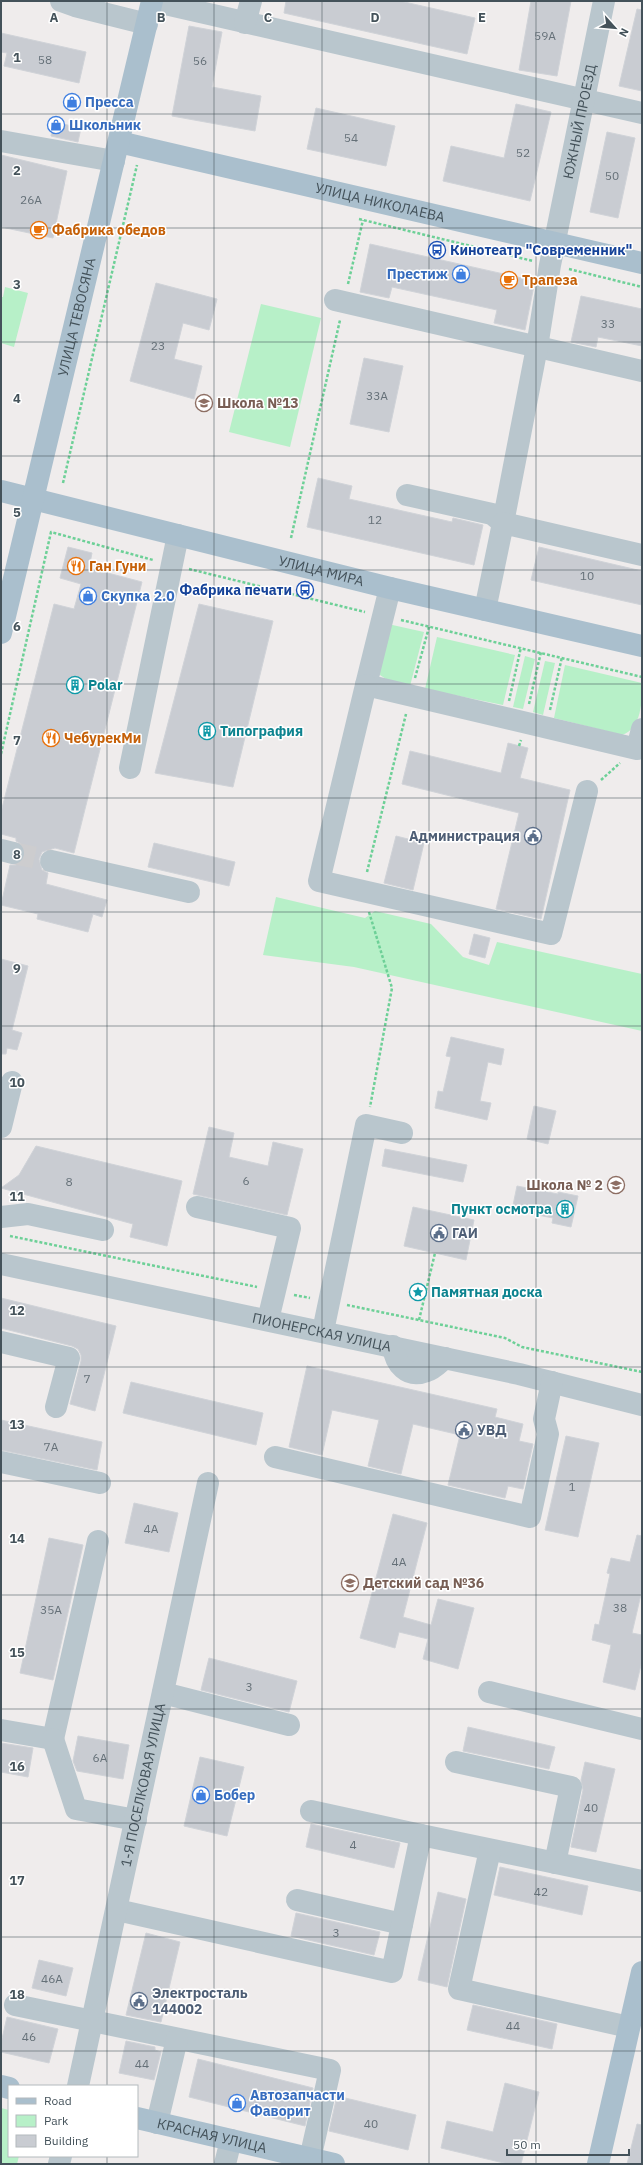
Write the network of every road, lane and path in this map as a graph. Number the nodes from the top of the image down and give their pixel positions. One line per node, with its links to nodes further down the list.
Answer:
1 (61, 1): 6 (street)
2 (152, 1): 5 (street); 6 (main road, УЛИЦА ТЕВОСЯНА)
3 (250, 1): 5 (street)
4 (604, 1): 7 (street, ЮЖНЫЙ ПРОЕЗД)
5 (245, 23): 7 (street)
6 (147, 24): 10 (main road, УЛИЦА ТЕВОСЯНА)
7 (584, 100): 8 (street); 13 (street, ЮЖНЫЙ ПРОЕЗД)
8 (642, 113)
9 (1, 141): 10 (street)
10 (116, 151): 13 (main road, УЛИЦА НИКОЛАЕВА); 21 (main road, УЛИЦА ТЕВОСЯНА)
11 (138, 162): 18 (path)
12 (363, 220): 15 (path)
13 (555, 242): 14 (main road, УЛИЦА НИКОЛАЕВА); 16 (street, ЮЖНЫЙ ПРОЕЗД)
14 (642, 263)
15 (339, 301): 16 (street); 24 (path)
16 (537, 347): 17 (street); 22 (street, ЮЖНЫЙ ПРОЕЗД)
17 (642, 371)
18 (63, 483)
19 (1, 491): 21 (main road, УЛИЦА МИРА)
20 (407, 495): 22 (street)
21 (32, 499): 23 (main road, УЛИЦА МИРА); 31 (main road, УЛИЦА ТЕВОСЯНА)
22 (503, 523): 25 (street); 28 (street, ЮЖНЫЙ ПРОЕЗД)
23 (178, 535): 26 (street); 27 (main road, УЛИЦА МИРА)
24 (291, 538)
25 (642, 555)
26 (172, 565): 29 (path); 42 (path); 43 (street)
27 (390, 588): 28 (main road, УЛИЦА МИРА); 29 (street)
28 (485, 610): 32 (main road, УЛИЦА МИРА)
29 (383, 616): 30 (path); 37 (street)
30 (429, 627): 33 (path); 38 (path)
31 (1, 633)
32 (642, 646)
33 (521, 647): 34 (path); 39 (path)
34 (541, 652): 35 (path); 39 (path)
35 (562, 657): 36 (path); 40 (path)
36 (642, 677)
37 (375, 688): 38 (street); 44 (street)
38 (410, 697): 39 (street)
39 (514, 721): 40 (street)
40 (546, 728): 41 (street)
41 (640, 739): 44 (path)
42 (1, 754)
43 (130, 768)
44 (587, 791)
45 (51, 861): 46 (street)
46 (189, 892)
47 (12, 1082): 48 (street)
48 (1, 1127)
49 (402, 1133): 57 (street)
50 (197, 1207): 55 (street)
51 (1, 1217): 52 (street)
52 (103, 1230)
53 (435, 1253): 56 (path)
54 (1, 1264): 55 (street, ПИОНЕРСКАЯ УЛИЦА)
55 (268, 1320): 57 (street, ПИОНЕРСКАЯ УЛИЦА)
56 (419, 1320)
57 (323, 1332): 59 (street, ПИОНЕРСКАЯ УЛИЦА)
58 (1, 1342): 61 (street)
59 (552, 1382): 60 (street, ПИОНЕРСКАЯ УЛИЦА); 62 (street)
60 (642, 1405)
61 (56, 1408)
62 (274, 1457)
63 (1, 1462): 64 (street)
64 (100, 1483)
65 (208, 1483): 68 (street, 1-Я ПОСЕЛКОВАЯ УЛИЦА)
66 (98, 1541): 72 (street)
67 (489, 1692): 70 (street)
68 (164, 1693): 69 (street); 75 (street, 1-Я ПОСЕЛКОВАЯ УЛИЦА)
69 (288, 1725)
70 (642, 1729)
71 (1, 1730): 72 (street)
72 (53, 1740): 75 (street)
73 (456, 1762): 78 (street)
74 (312, 1811): 76 (street)
75 (136, 1820): 81 (street, 1-Я ПОСЕЛКОВАЯ УЛИЦА)
76 (422, 1835): 77 (street); 82 (street)
77 (490, 1850): 78 (street); 86 (street)
78 (555, 1863): 79 (street)
79 (642, 1881)
80 (297, 1900): 82 (street)
81 (117, 1910): 82 (street); 85 (street, 1-Я ПОСЕЛКОВАЯ УЛИЦА)
82 (402, 1924)
83 (642, 1972): 86 (main road)
84 (15, 2005): 85 (street)
85 (93, 2022): 87 (street); 88 (street, 1-Я ПОСЕЛКОВАЯ УЛИЦА)
86 (629, 2027): 94 (main road)
87 (177, 2039): 89 (street); 91 (street)
88 (78, 2085)
89 (147, 2121): 90 (main road, КРАСНАЯ УЛИЦА)
90 (231, 2140): 91 (main road, КРАСНАЯ УЛИЦА); 92 (street)
91 (310, 2158): 93 (main road, КРАСНАЯ УЛИЦА)
92 (225, 2164)
93 (334, 2164)
94 (598, 2164)

